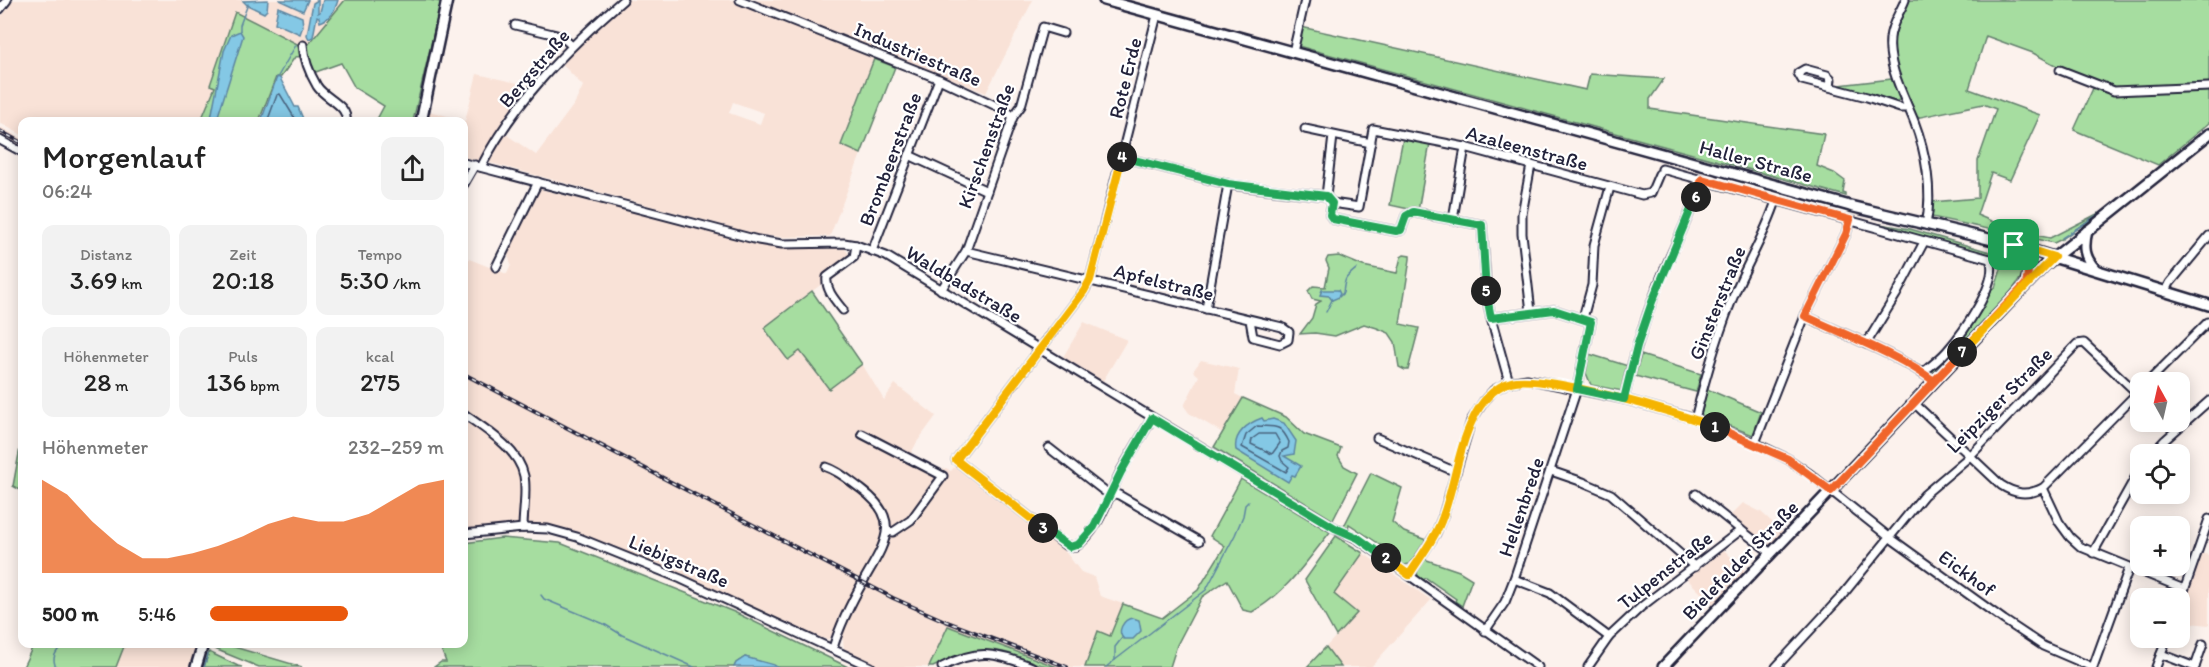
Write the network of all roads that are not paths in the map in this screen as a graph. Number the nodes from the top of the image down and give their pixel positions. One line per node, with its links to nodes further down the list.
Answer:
1 (7, 0): 8 (street)
2 (447, 0): 21 (main road)
3 (623, 0): 13 (street, Bergstraße)
4 (740, 0): 16 (street, Industriestraße)
5 (1104, 0): 9 (main road, Haller Straße)
6 (1305, 0): 14 (street)
7 (1905, 0): 19 (street)
8 (0, 9)
9 (1157, 15): 14 (main road, Haller Straße); 31 (street, Rote Erde)
10 (515, 25): 13 (street)
11 (1063, 33): 22 (street, Kirschenstraße)
12 (303, 45): 20 (street)
13 (572, 46): 34 (street, Bergstraße)
14 (1293, 52): 46 (main road, Haller Straße)
15 (2060, 70): 18 (street)
16 (939, 79): 22 (street, Industriestraße); 30 (street, Brombeerstraße)
17 (1830, 87): 19 (street)
18 (2209, 87)
19 (1908, 108): 46 (street)
20 (347, 117)
21 (422, 117)
22 (1013, 117): 40 (street, Kirschenstraße)
23 (1305, 129): 25 (street)
24 (2209, 134): 47 (main road, Bielefelder Straße)
25 (1334, 136): 27 (street); 41 (street)
26 (0, 140): 29 (street)
27 (1371, 143): 28 (street, Azaleenstraße); 43 (street)
28 (1465, 147): 33 (street, Azaleenstraße); 44 (street)
29 (18, 150)
30 (909, 155): 40 (street); 52 (street, Brombeerstraße)
31 (1122, 157): 38 (street); 57 (street, Rote Erde)
32 (468, 164): 34 (street, Waldbadstraße)
33 (1531, 165): 39 (street, Azaleenstraße); 64 (street)
34 (478, 166): 35 (street, Bergstraße); 37 (street, Waldbadstraße)
35 (468, 179)
36 (1702, 179): 39 (street, Azaleenstraße); 42 (street); 78 (street)
37 (538, 182): 50 (street, Waldbadstraße); 55 (street)
38 (1228, 184): 41 (street); 62 (street)
39 (1610, 187): 67 (street)
40 (987, 191): 53 (street, Kirschenstraße)
41 (1326, 196): 43 (street)
42 (1776, 201): 45 (street); 84 (street, Ginsterstraße)
43 (1332, 203): 44 (street)
44 (1453, 219): 66 (street)
45 (1850, 220): 49 (street); 65 (street)
46 (1926, 225): 51 (main road, Haller Straße)
47 (2087, 231): 54 (main road, Bielefelder Straße); 56 (main road)
48 (2209, 236): 60 (street)
49 (1924, 242): 70 (street); 73 (street)
50 (856, 245): 52 (street, Waldbadstraße); 63 (street)
51 (2014, 245): 54 (main road, Haller Straße); 58 (main road)
52 (872, 250): 59 (street, Waldbadstraße)
53 (966, 251): 57 (street, Apfelstraße); 59 (street, Kirschenstraße)
54 (2054, 257): 56 (main road, Haller Straße); 58 (main road, Bielefelder Straße)
55 (496, 267)
56 (2095, 269): 60 (main road, Haller Straße)
57 (1090, 280): 62 (street, Apfelstraße); 71 (street, Rote Erde)
58 (2026, 284): 74 (main road, Bielefelder Straße)
59 (942, 290): 71 (street, Waldbadstraße)
60 (2166, 291): 61 (main road, Haller Straße)
61 (2209, 306)
62 (1206, 309): 68 (street, Apfelstraße)
63 (843, 310)
64 (1531, 312): 66 (street); 67 (street)
65 (1805, 316): 70 (street); 87 (street)
66 (1491, 318): 75 (street)
67 (1584, 318): 77 (street, Hellenbrede)
68 (1250, 320): 68 (street, Apfelstraße)
69 (2208, 322): 72 (street)
70 (1866, 344): 73 (street)
71 (1040, 348): 83 (street, Waldbadstraße); 97 (street, Rote Erde)
72 (2158, 372)
73 (1923, 373): 74 (street)
74 (1934, 381): 81 (main road, Bielefelder Straße)
75 (1509, 382): 77 (street, Eickhof); 93 (street)
76 (2130, 383): 90 (street, Leipziger Straße)
77 (1577, 389): 78 (street, Eickhof); 92 (street, Hellenbrede)
78 (1624, 399): 84 (street, Eickhof)
79 (2130, 400): 95 (street)
80 (2209, 401): 88 (street)
81 (1914, 403): 90 (street); 96 (main road, Bielefelder Straße)
82 (468, 417): 100 (street)
83 (1152, 418): 97 (street); 110 (street, Waldbadstraße)
84 (1695, 419): 87 (street, Eickhof)
85 (862, 434): 101 (street)
86 (1377, 438): 93 (street)
87 (1755, 443): 96 (street, Eickhof)
88 (2161, 444)
89 (1049, 448): 97 (street)
90 (1970, 456): 95 (street); 104 (street, Leipziger Straße)
91 (826, 467): 101 (street)
92 (1551, 471): 108 (street); 111 (street, Hellenbrede)
93 (1456, 472): 110 (street)
94 (2130, 487): 107 (street)
95 (2043, 488): 107 (street)
96 (1831, 491): 104 (street, Eickhof); 106 (main road, Bielefelder Straße)
97 (1111, 493): 105 (street)
98 (1696, 494): 102 (street, Tulpenstraße)
99 (2209, 519): 113 (street)
100 (523, 528): 103 (street, Liebigstraße); 118 (street, Liebigstraße)
101 (887, 531): 118 (street)
102 (1741, 531): 106 (street, Tulpenstraße); 108 (street, Tulpenstraße)
103 (468, 534)
104 (1889, 537): 121 (street, Leipziger Straße); 131 (street, Eickhof)
105 (1199, 541)
106 (1771, 553): 128 (main road, Bielefelder Straße)
107 (2093, 553): 109 (street)
108 (1695, 567): 115 (street, Tulpenstraße)
109 (2129, 568): 112 (street); 131 (street, Eickhof)
110 (1409, 575): 114 (street, Waldbadstraße)
111 (1514, 579): 114 (street, Hellenbrede); 115 (street, Tulpenstraße)
112 (2181, 588)
113 (2184, 588)
114 (1485, 631): 126 (street, Waldbadstraße)
115 (1609, 637): 127 (street, Tulpenstraße)
116 (2203, 644): 133 (street)
117 (202, 648): 122 (main road)
118 (833, 648): 123 (street, Liebigstraße)
119 (2163, 648): 120 (street)
120 (2161, 654): 132 (street); 133 (street)
121 (1784, 659): 129 (street, Leipziger Straße); 130 (street)
122 (195, 667)
123 (871, 667)
124 (942, 667): 125 (street)
125 (1032, 667)
126 (1538, 667)
127 (1588, 667)
128 (1663, 667)
129 (1776, 667)
130 (1791, 667)
131 (2093, 667)
132 (2156, 667)
133 (2195, 667)

